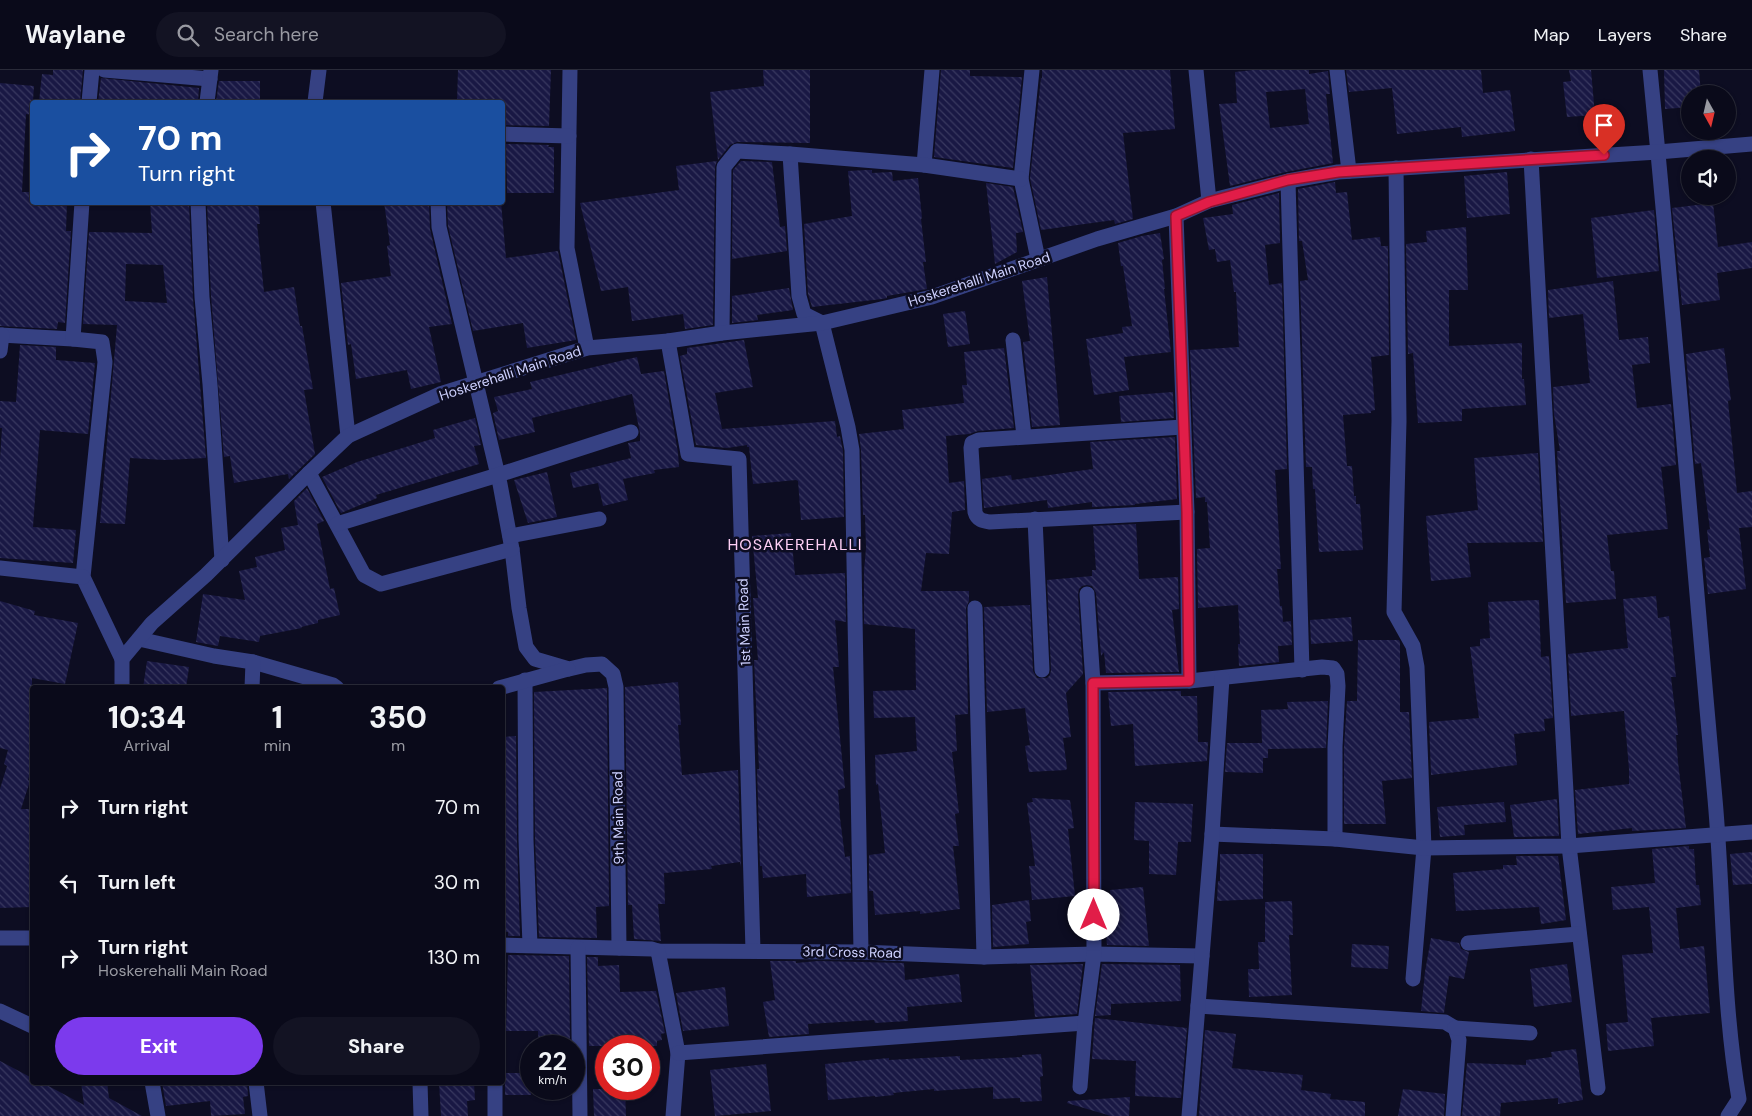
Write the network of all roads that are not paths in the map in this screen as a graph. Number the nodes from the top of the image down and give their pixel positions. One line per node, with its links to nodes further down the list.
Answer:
1 (92, 70): 11 (street)
2 (104, 70): 10 (street)
3 (319, 70): 13 (street)
4 (570, 70): 15 (street)
5 (932, 70): 20 (street)
6 (1032, 70): 23 (street)
7 (1196, 70): 25 (street)
8 (1337, 70): 22 (street)
9 (1650, 70): 17 (street)
10 (211, 74): 12 (street)
11 (90, 100)
12 (207, 100)
13 (315, 100)
14 (505, 134): 15 (street)
15 (569, 136): 38 (street)
16 (1752, 144): 17 (street, Hoskerehalli Main Road)
17 (1658, 152): 19 (street, Hoskerehalli Main Road); 73 (street)
18 (790, 154): 20 (street); 32 (street); 33 (street)
19 (1531, 159): 21 (street, Hoskerehalli Main Road); 75 (street)
20 (924, 165): 23 (street)
21 (1396, 168): 22 (street, Hoskerehalli Main Road); 76 (street)
22 (1349, 172): 24 (street, Hoskerehalli Main Road)
23 (1021, 180): 31 (street)
24 (1288, 180): 25 (street, Hoskerehalli Main Road); 62 (street)
25 (1209, 202): 30 (street, Hoskerehalli Main Road)
26 (82, 205): 35 (street)
27 (198, 205): 52 (street)
28 (323, 205): 43 (street)
29 (438, 205): 40 (street)
30 (1176, 216): 31 (street, Hoskerehalli Main Road); 41 (street)
31 (1038, 259): 32 (street, Hoskerehalli Main Road)
32 (822, 323): 33 (street, Hoskerehalli Main Road); 87 (street)
33 (722, 333): 37 (street, Hoskerehalli Main Road)
34 (1, 335): 35 (street); 39 (street)
35 (73, 339): 54 (street)
36 (1013, 340): 44 (street)
37 (668, 341): 38 (street, Hoskerehalli Main Road); 86 (street, 1st Main Road)
38 (587, 348): 40 (street, Hoskerehalli Main Road)
39 (0, 351)
40 (475, 384): 43 (street, Hoskerehalli Main Road); 46 (street)
41 (1183, 427): 44 (street); 47 (street)
42 (631, 432): 46 (street)
43 (348, 436): 45 (street, Hoskerehalli Main Road)
44 (1024, 436): 49 (street)
45 (309, 473): 50 (street); 52 (street, Hoskerehalli Main Road)
46 (498, 475): 50 (street); 51 (street)
47 (1187, 512): 49 (street); 65 (street)
48 (599, 519): 51 (street)
49 (1035, 520): 61 (street)
50 (337, 524): 51 (street)
51 (511, 542): 60 (street)
52 (222, 560): 57 (street, Hoskerehalli Main Road)
53 (0, 568): 54 (street)
54 (83, 577): 58 (street)
55 (1087, 594): 66 (street)
56 (975, 608): 90 (street)
57 (138, 639): 58 (street, Hoskerehalli Main Road); 59 (street)
58 (122, 659): 67 (street)
59 (253, 662): 68 (street); 69 (street)
60 (569, 669): 64 (street); 84 (street, 9th Main Road)
61 (1042, 670)
62 (1302, 670): 63 (street); 74 (street)
63 (1222, 678): 65 (street); 72 (street)
64 (525, 680): 70 (street); 82 (street)
65 (1189, 681): 66 (street)
66 (1093, 683): 88 (street)
67 (122, 685)
68 (252, 685)
69 (327, 685)
70 (505, 686)
71 (1752, 832): 73 (street)
72 (1212, 834): 74 (street); 89 (street)
73 (1718, 834): 75 (street); 113 (street)
74 (1334, 839): 76 (street)
75 (1569, 846): 76 (street); 77 (street)
76 (1424, 848): 91 (street)
77 (1579, 934): 80 (street); 104 (street)
78 (0, 938): 79 (street)
79 (30, 938)
80 (1468, 942)
81 (505, 945): 82 (street, 3rd Cross Road)
82 (530, 946): 83 (street, 3rd Cross Road)
83 (578, 948): 84 (street, 3rd Cross Road); 109 (street)
84 (619, 948): 85 (street, 3rd Cross Road)
85 (658, 951): 86 (street, 3rd Cross Road); 98 (street)
86 (753, 951): 87 (street, 3rd Cross Road)
87 (861, 952): 90 (street, 3rd Cross Road)
88 (1094, 954): 89 (street, 3rd Cross Road); 90 (street, 3rd Cross Road); 94 (street)
89 (1202, 956): 92 (street)
90 (984, 957)
91 (1413, 979)
92 (1198, 1006): 96 (street); 111 (street)
93 (0, 1011): 95 (street)
94 (1085, 1023): 98 (street); 103 (street)
95 (30, 1025)
96 (1455, 1028): 97 (street); 112 (street)
97 (1530, 1033)
98 (678, 1053): 110 (street)
99 (153, 1085): 105 (street)
100 (256, 1085): 106 (street)
101 (420, 1085): 107 (street)
102 (494, 1085): 108 (street)
103 (1080, 1087)
104 (1598, 1088)
105 (158, 1116)
106 (260, 1116)
107 (421, 1116)
108 (495, 1116)
109 (580, 1116)
110 (673, 1116)
111 (1189, 1116)
112 (1453, 1116)
113 (1728, 1116)

